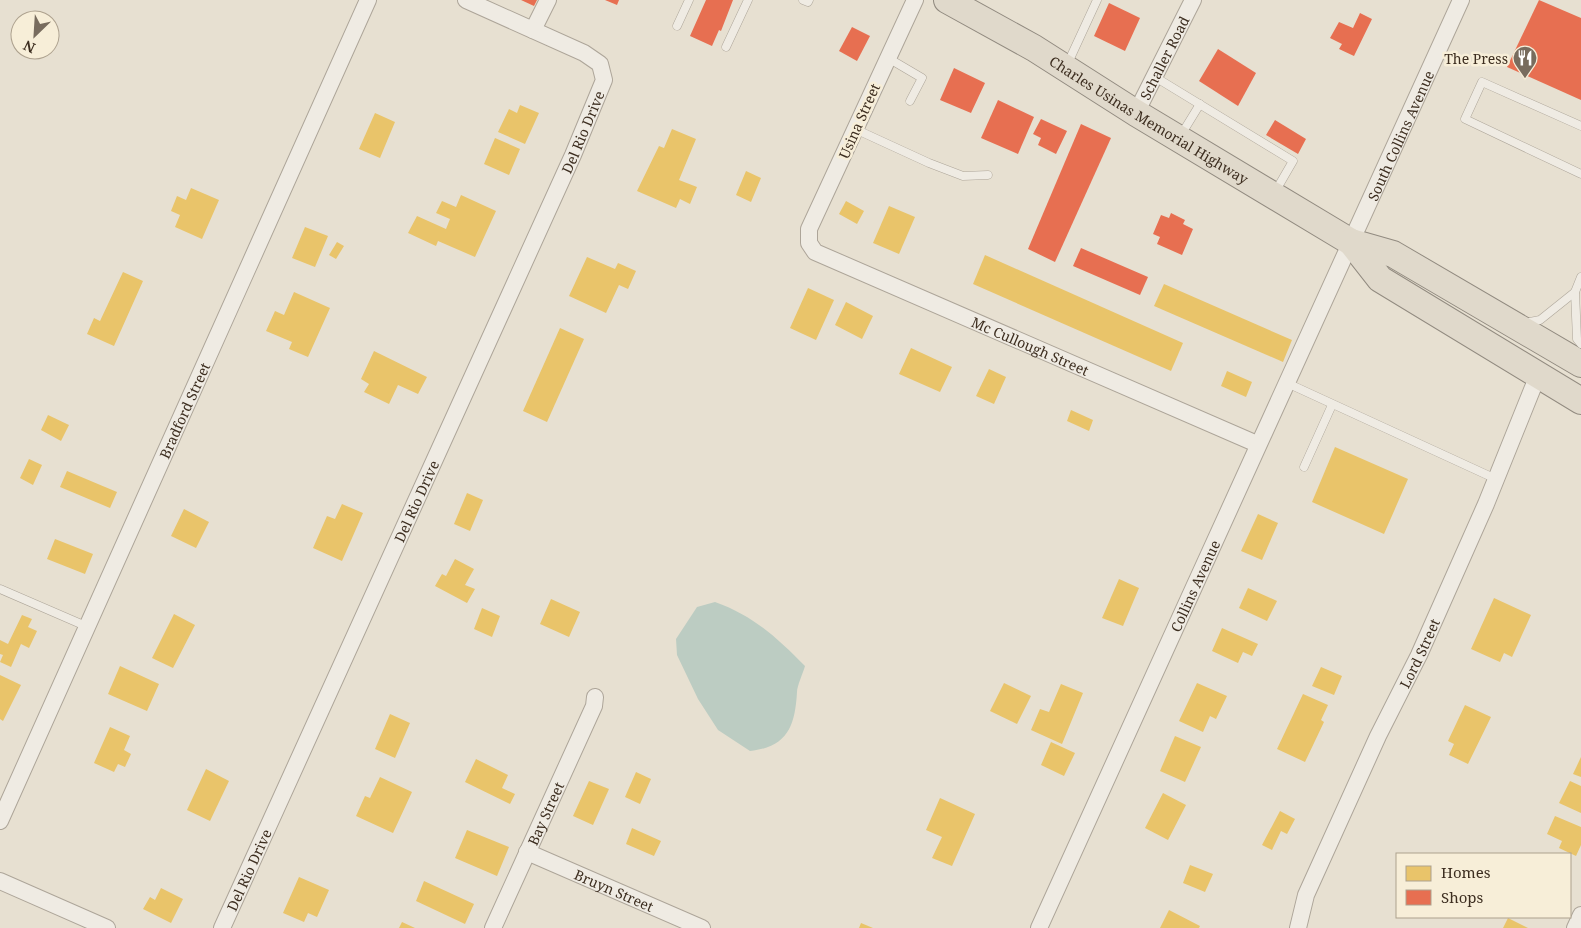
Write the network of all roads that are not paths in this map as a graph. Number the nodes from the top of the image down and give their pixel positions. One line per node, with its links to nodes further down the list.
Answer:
1 (368, 0): 43 (street, Bradford Street)
2 (466, 0): 14 (street)
3 (548, 0): 14 (street)
4 (689, 0): 13 (lane)
5 (748, 0): 15 (lane)
6 (803, 0): 7 (lane)
7 (809, 0)
8 (915, 0): 16 (street, Usina Street)
9 (947, 0): 17 (highway, Charles Usinas Memorial Highway)
10 (1097, 0): 17 (lane)
11 (1193, 0): 18 (street, Schaller Road)
12 (1461, 0): 28 (street, South Collins Avenue)
13 (677, 26)
14 (533, 30): 50 (street, Del Rio Drive)
15 (726, 47)
16 (888, 58): 19 (lane); 23 (street, Usina Street)
17 (1065, 69): 21 (highway, Charles Usinas Memorial Highway)
18 (1155, 77): 20 (lane); 21 (street, Schaller Road)
19 (910, 101)
20 (1200, 104): 24 (lane); 27 (lane)
21 (1136, 113): 24 (highway, Charles Usinas Memorial Highway)
22 (1581, 126): 25 (lane)
23 (855, 129): 26 (lane); 29 (street, Usina Street)
24 (1179, 139): 27 (highway, Charles Usinas Memorial Highway)
25 (1581, 174)
26 (988, 175)
27 (1273, 196): 28 (highway, Charles Usinas Memorial Highway)
28 (1351, 242): 32 (highway, Charles Usinas Memorial Highway); 35 (highway, Charles Usinas Memorial Highway); 36 (street, Collins Avenue)
29 (809, 243): 39 (street, Mc Cullough Street)
30 (1581, 279): 31 (lane)
31 (1575, 292): 32 (lane); 33 (lane)
32 (1513, 326): 34 (highway, Charles Usinas Memorial Highway)
33 (1581, 344)
34 (1581, 364)
35 (1538, 375): 37 (highway, Charles Usinas Memorial Highway); 41 (street, Lord Street)
36 (1286, 382): 38 (lane); 39 (street, Collins Avenue)
37 (1581, 401)
38 (1332, 404): 40 (lane); 41 (lane)
39 (1257, 444): 53 (street, Collins Avenue)
40 (1304, 467)
41 (1496, 479): 54 (street, Lord Street)
42 (0, 589): 43 (lane)
43 (88, 627): 45 (street, Bradford Street)
44 (595, 697): 46 (street, Bay Street)
45 (0, 821)
46 (528, 852): 51 (street, Bay Street); 52 (street, Bruyn Street)
47 (0, 881): 49 (street)
48 (1581, 915): 55 (street)
49 (107, 928)
50 (222, 928)
51 (493, 928)
52 (702, 928)
53 (1039, 928)
54 (1298, 928)
55 (1575, 928)

